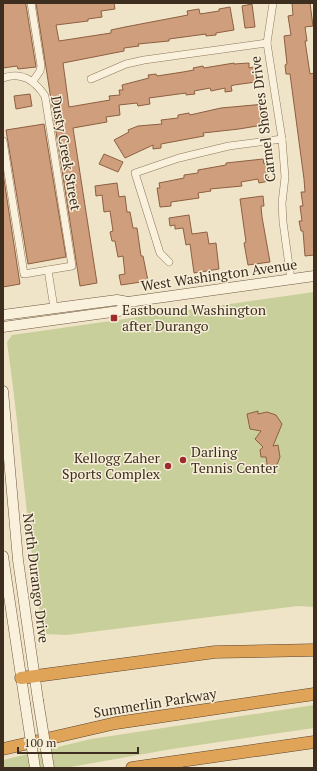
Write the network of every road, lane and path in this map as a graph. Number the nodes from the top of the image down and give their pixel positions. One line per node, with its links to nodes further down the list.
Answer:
1 (31, 3): 6 (street)
2 (273, 3): 3 (street, Carmel Shores Drive)
3 (267, 43): 5 (street); 7 (street, Carmel Shores Drive)
4 (3, 78): 6 (street)
5 (91, 79)
6 (33, 81): 10 (street, Dusty Creek Street)
7 (282, 139): 9 (street); 12 (street, Carmel Shores Drive)
8 (3, 141): 10 (street)
9 (169, 262)
10 (48, 270): 14 (street)
11 (314, 276): 12 (main road, West Washington Avenue)
12 (291, 280): 13 (main road, West Washington Avenue)
13 (128, 302): 14 (main road, West Washington Avenue); 16 (main road, West Washington Avenue)
14 (54, 308): 15 (main road, West Washington Avenue)
15 (3, 315)
16 (3, 327)
17 (3, 391): 20 (main road, North Durango Drive)
18 (3, 556): 21 (main road, North Durango Drive)
19 (314, 650): 20 (highway)
20 (34, 676): 21 (highway); 27 (main road, North Durango Drive, bridge)
21 (21, 678): 26 (main road, North Durango Drive, bridge)
22 (314, 694): 24 (highway, Summerlin Parkway)
23 (314, 742): 25 (highway)
24 (3, 749)
25 (256, 750): 28 (highway); 29 (highway)
26 (35, 768)
27 (49, 768)
28 (132, 768)
29 (176, 768)

